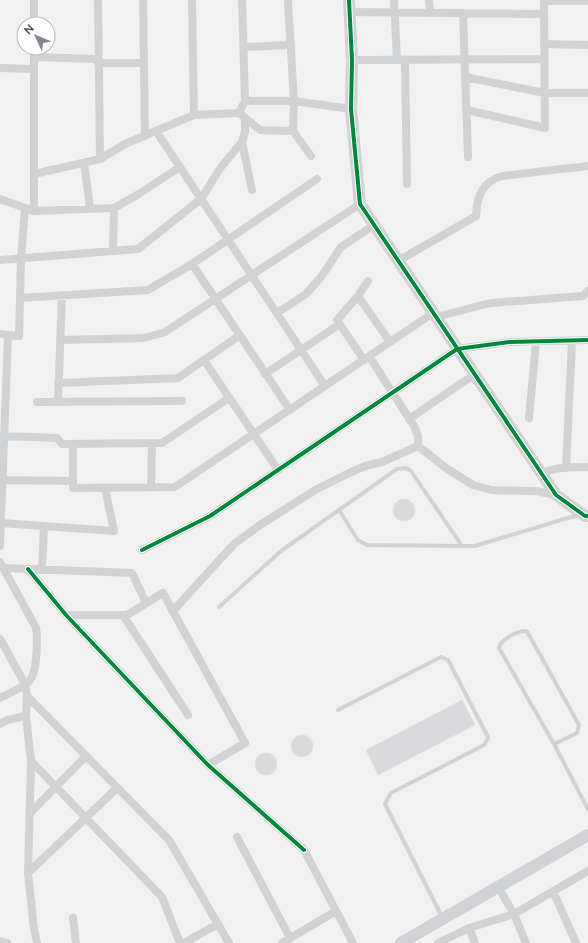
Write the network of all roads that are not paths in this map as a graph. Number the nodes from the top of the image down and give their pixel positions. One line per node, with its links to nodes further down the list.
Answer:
1 (34, 0): 16 (street)
2 (98, 0): 26 (street)
3 (143, 0): 27 (street)
4 (192, 0): 37 (street)
5 (242, 0): 20 (street)
6 (288, 0): 19 (street)
7 (394, 0): 12 (street)
8 (429, 0): 13 (street)
9 (544, 0): 10 (street); 15 (street)
10 (588, 1)
11 (350, 6): 12 (street); 22 (street)
12 (395, 12): 13 (street); 23 (street)
13 (430, 13): 14 (street)
14 (463, 13): 15 (street); 24 (street)
15 (544, 14): 17 (street)
16 (34, 16)
17 (544, 44): 18 (street); 25 (street)
18 (588, 44)
19 (290, 45): 20 (street); 34 (street)
20 (244, 48): 33 (street)
21 (34, 57): 26 (street); 29 (street)
22 (352, 60): 23 (street); 35 (street)
23 (401, 60): 24 (street); 53 (street)
24 (465, 60): 25 (street); 30 (street)
25 (544, 60): 31 (street)
26 (98, 61): 27 (street); 47 (street)
27 (144, 63): 43 (street)
28 (0, 68): 29 (street)
29 (34, 69): 51 (street)
30 (466, 77): 31 (street); 36 (street)
31 (545, 93): 32 (street); 36 (street)
32 (588, 93)
33 (245, 101): 34 (street); 38 (street)
34 (294, 101): 35 (street); 41 (street)
35 (351, 109): 57 (street)
36 (467, 110): 46 (street)
37 (194, 115): 38 (street); 40 (street)
38 (242, 116): 39 (street); 42 (street)
39 (260, 130): 41 (street); 42 (street)
40 (156, 131): 43 (street); 50 (street)
41 (293, 131): 45 (street)
42 (245, 132): 44 (street)
43 (145, 136): 47 (street)
44 (242, 142): 54 (street); 56 (street)
45 (311, 156)
46 (468, 157)
47 (100, 159): 48 (street)
48 (84, 163): 51 (street); 58 (street)
49 (588, 166): 67 (street)
50 (180, 167): 56 (street); 60 (street)
51 (34, 174): 61 (street)
52 (317, 179): 63 (street)
53 (407, 184)
54 (252, 190)
55 (0, 199): 59 (street)
56 (202, 199): 63 (street); 64 (street)
57 (360, 204): 62 (street); 69 (street)
58 (90, 207): 60 (street); 61 (street)
59 (25, 208): 61 (street); 65 (street)
60 (114, 208): 64 (street)
61 (34, 211)
62 (374, 225): 67 (street); 76 (street)
63 (228, 239): 68 (street); 69 (street)
64 (113, 251): 65 (street)
65 (21, 259): 66 (street); 74 (street)
66 (0, 260)
67 (398, 261): 77 (street)
68 (192, 264): 71 (street); 75 (street)
69 (252, 274): 75 (street); 76 (street)
70 (368, 281): 72 (street)
71 (62, 296): 74 (street); 81 (street)
72 (358, 296): 78 (street); 84 (street)
73 (586, 297): 77 (street)
74 (20, 298): 79 (street)
75 (215, 299): 80 (street); 81 (street)
76 (277, 313): 87 (street)
77 (435, 315): 84 (street); 86 (street)
78 (340, 324): 87 (street); 88 (street)
79 (4, 335): 103 (street)
80 (240, 335): 89 (street); 90 (street)
81 (60, 340): 92 (street)
82 (588, 340): 83 (street)
83 (572, 341): 85 (street); 108 (street)
84 (390, 342): 88 (street)
85 (536, 342): 86 (street); 100 (street)
86 (458, 349): 91 (street); 94 (street)
87 (301, 350): 90 (street); 93 (street)
88 (366, 358): 93 (street); 94 (street)
89 (204, 360): 92 (street); 95 (street)
90 (265, 374): 99 (street)
91 (475, 374): 101 (street); 110 (street)
92 (58, 383): 98 (street)
93 (325, 386): 99 (street)
94 (393, 393): 101 (street); 109 (street)
95 (229, 398): 102 (street); 105 (street)
96 (182, 401): 98 (street)
97 (37, 402): 98 (street)
98 (58, 402)
99 (290, 410): 102 (street)
100 (529, 418)
101 (410, 419): 106 (street)
102 (254, 434): 109 (street); 113 (street)
103 (2, 436): 104 (street); 111 (street)
104 (73, 444): 105 (street); 112 (street)
105 (152, 444): 113 (street)
106 (418, 446): 115 (street); 128 (street)
107 (588, 467): 108 (street)
108 (566, 468): 110 (street)
109 (278, 470): 122 (street)
110 (542, 473): 115 (street)
111 (1, 480): 112 (street); 118 (street)
112 (73, 481): 114 (street)
113 (151, 487): 114 (street)
114 (105, 488): 119 (street)
115 (556, 495): 117 (street)
116 (340, 510): 121 (lane); 121 (lane); 127 (lane)
117 (586, 516): 121 (lane)
118 (1, 523): 119 (street); 120 (street)
119 (44, 526): 125 (street)
120 (0, 546)
121 (462, 546)
122 (142, 550)
123 (2, 565): 124 (street); 132 (street)
124 (28, 569): 125 (street); 129 (street)
125 (42, 569): 126 (street)
126 (146, 603): 128 (street); 130 (street)
127 (219, 607)
128 (173, 611): 142 (street)
129 (66, 615): 130 (street); 142 (street)
130 (123, 615): 136 (street)
131 (0, 640): 132 (street)
132 (25, 684): 133 (street); 134 (street)
133 (27, 696): 137 (street); 140 (street)
134 (0, 698)
135 (338, 710): 157 (lane)
136 (188, 715)
137 (26, 716): 138 (street); 141 (street)
138 (0, 724)
139 (554, 744): 139 (lane); 145 (lane)
140 (86, 756): 143 (street); 144 (street)
141 (31, 761): 143 (street); 146 (street)
142 (208, 765): 154 (street)
143 (56, 786): 146 (street); 147 (street)
144 (117, 788): 147 (street); 158 (street)
145 (588, 808)
146 (30, 812): 151 (street)
147 (86, 818): 151 (street); 165 (street)
148 (588, 835): 152 (street)
149 (237, 837): 160 (street)
150 (588, 871): 153 (street)
151 (28, 873): 163 (street)
152 (498, 887): 155 (street); 157 (street)
153 (553, 891): 155 (street); 174 (street)
154 (336, 911): 160 (street); 169 (street)
155 (514, 914): 159 (street); 173 (street)
156 (73, 918): 164 (street)
157 (442, 918): 170 (street)
158 (218, 924): 166 (street); 167 (street)
159 (469, 928): 171 (street); 172 (street)
160 (290, 938): 168 (street)
161 (0, 941): 162 (street)
162 (7, 943)
163 (38, 943)
164 (76, 943)
165 (180, 943)
166 (184, 943)
167 (229, 943)
168 (282, 943)
169 (353, 943)
170 (401, 943)
171 (438, 943)
172 (475, 943)
173 (526, 943)
174 (576, 943)

